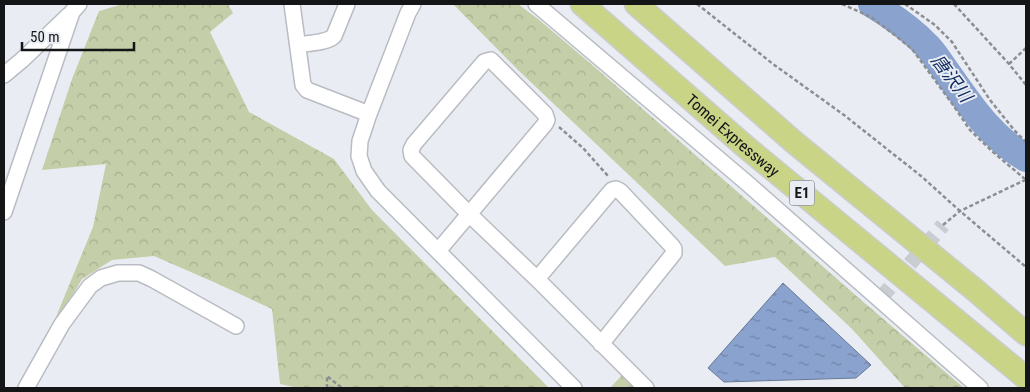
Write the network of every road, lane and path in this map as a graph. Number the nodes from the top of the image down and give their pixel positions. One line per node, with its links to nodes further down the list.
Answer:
1 (292, 4): 12 (street)
2 (347, 4): 12 (street)
3 (414, 4): 17 (street)
4 (536, 4): 38 (street)
5 (582, 4): 32 (highway, Tomei Expressway / E1)
6 (636, 4): 30 (highway, Tomei Expressway / E1)
7 (697, 4): 22 (path)
8 (842, 4): 20 (path)
9 (905, 4): 19 (path)
10 (954, 4): 14 (path)
11 (75, 8): 15 (street); 23 (street)
12 (298, 45): 17 (street)
13 (1026, 48): 14 (path)
14 (1009, 64): 16 (path)
15 (4, 75)
16 (1026, 85)
17 (369, 114): 26 (street)
18 (547, 120): 21 (path); 24 (street); 24 (street)
19 (1026, 142)
20 (1026, 180): 22 (path)
21 (616, 189): 28 (street); 31 (street)
22 (960, 211): 25 (path); 27 (path)
23 (4, 212)
24 (469, 214): 26 (street); 28 (street)
25 (943, 226)
26 (438, 251): 36 (street)
27 (1026, 267)
28 (537, 279): 31 (street)
29 (236, 326): 33 (street)
30 (1026, 334)
31 (601, 344): 37 (street)
32 (1026, 378)
33 (26, 388)
34 (327, 388): 35 (path)
35 (342, 388)
36 (574, 388)
37 (646, 388)
38 (980, 388)

